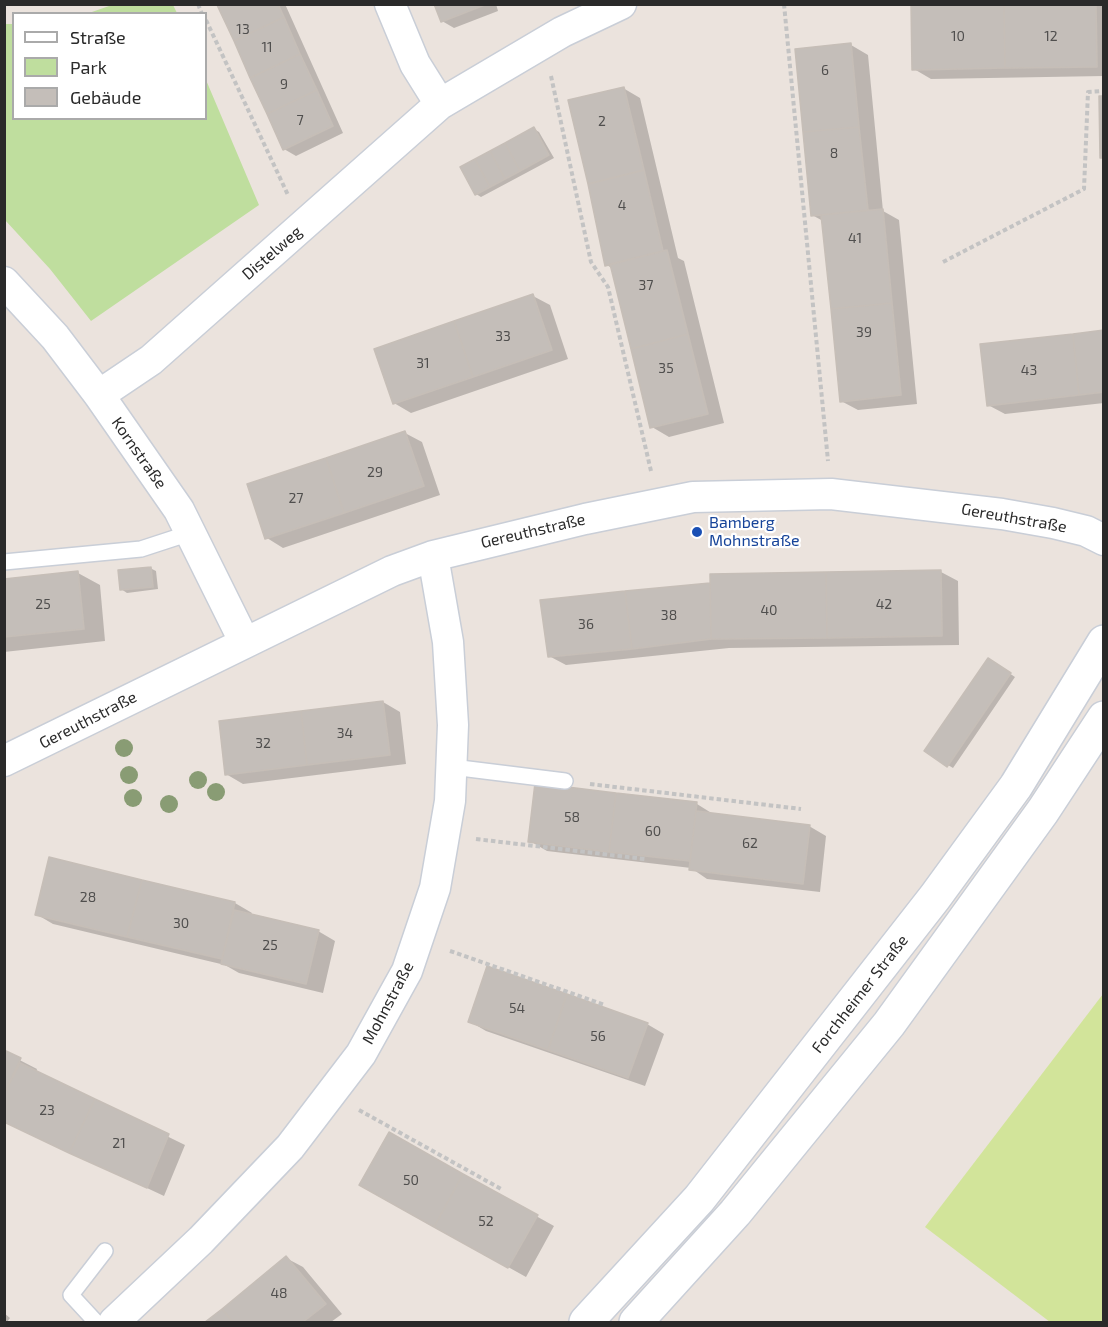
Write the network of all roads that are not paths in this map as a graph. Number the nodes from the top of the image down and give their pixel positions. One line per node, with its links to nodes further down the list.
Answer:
1 (390, 4): 3 (street)
2 (621, 4): 3 (street, Distelweg)
3 (440, 104): 5 (street, Distelweg)
4 (4, 282): 5 (street, Kornstraße)
5 (99, 395): 6 (street, Kornstraße)
6 (190, 533): 9 (lane); 11 (street, Kornstraße)
7 (1104, 540): 8 (street, Gereuthstraße)
8 (433, 556): 11 (street, Gereuthstraße); 14 (street, Mohnstraße)
9 (4, 562)
10 (1104, 642): 19 (street, Forchheimer Straße)
11 (245, 643): 13 (street, Gereuthstraße)
12 (1104, 718): 20 (street)
13 (4, 762)
14 (452, 767): 15 (lane); 18 (street, Mohnstraße)
15 (565, 781)
16 (105, 1251): 17 (lane)
17 (96, 1323)
18 (114, 1323)
19 (586, 1323)
20 (636, 1323)

